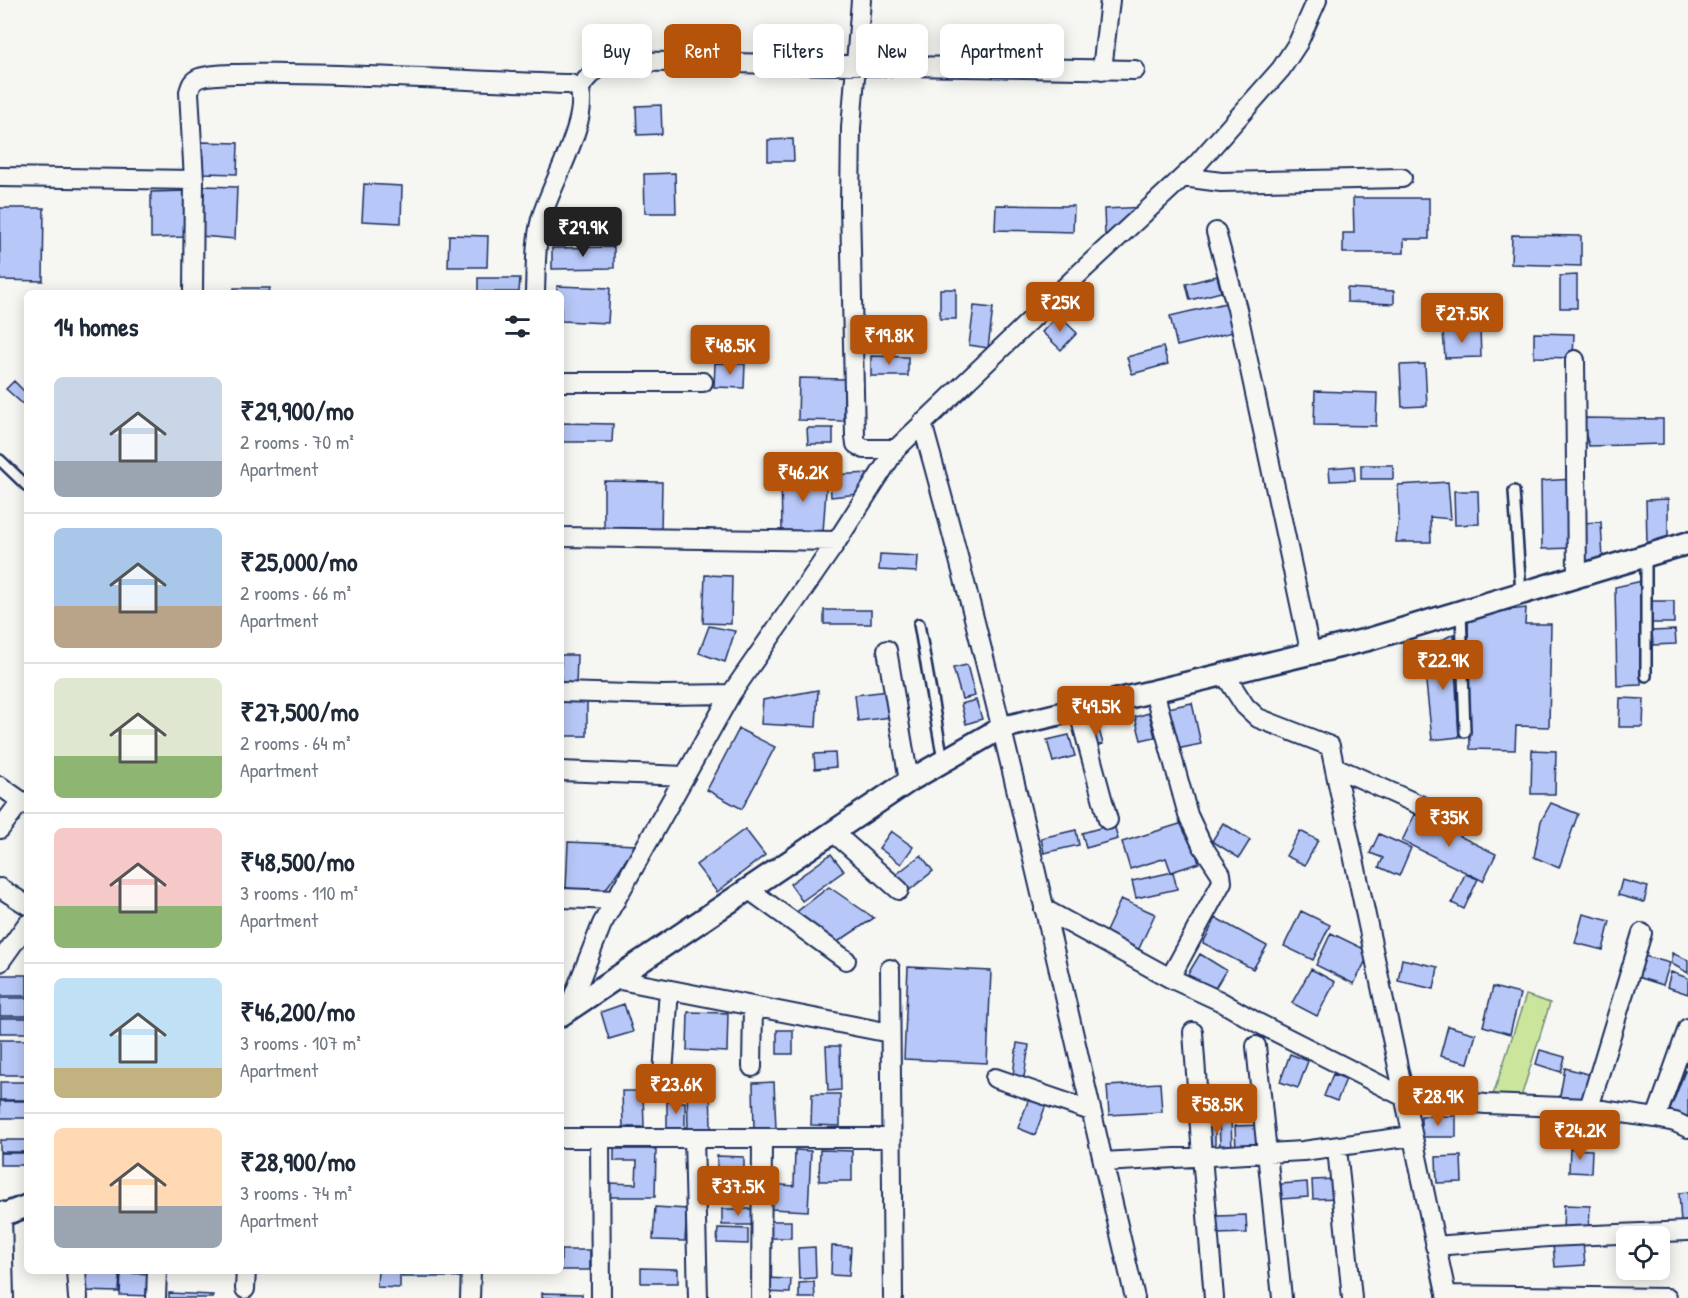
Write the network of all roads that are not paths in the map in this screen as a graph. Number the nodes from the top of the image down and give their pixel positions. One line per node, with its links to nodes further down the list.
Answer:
1 (861, 0): 4 (street)
2 (1110, 0): 5 (street)
3 (1317, 0): 9 (street)
4 (855, 66): 5 (street); 7 (street); 19 (street)
5 (1102, 70): 6 (street)
6 (1135, 70)
7 (579, 88): 11 (street); 14 (street)
8 (0, 177): 11 (street)
9 (1183, 177): 10 (street); 18 (street)
10 (1402, 178)
11 (194, 180): 13 (street)
12 (1216, 232): 32 (street)
13 (193, 290)
14 (535, 290)
15 (1575, 360): 27 (street)
16 (564, 382): 17 (street)
17 (703, 382)
18 (922, 423): 19 (street); 39 (street)
19 (896, 449): 24 (street)
20 (0, 460): 21 (lane)
21 (24, 483)
22 (1514, 491): 28 (lane)
23 (564, 537): 24 (street)
24 (837, 541): 37 (street)
25 (1688, 543): 26 (street)
26 (1646, 555): 27 (street); 34 (lane)
27 (1577, 576): 28 (street)
28 (1521, 593): 29 (street)
29 (1461, 612): 32 (street); 40 (lane)
30 (919, 624): 41 (lane)
31 (887, 650): 45 (street)
32 (1311, 655): 33 (street)
33 (1225, 675): 36 (street); 42 (street)
34 (1646, 676)
35 (564, 692): 37 (street)
36 (1154, 692): 38 (street); 64 (street)
37 (731, 694): 44 (street)
38 (1078, 709): 39 (street); 49 (street)
39 (1001, 728): 41 (street); 58 (street)
40 (1465, 732)
41 (943, 761): 45 (street)
42 (1335, 767): 48 (street); 76 (street)
43 (564, 771): 44 (street)
44 (685, 776): 56 (street)
45 (909, 781): 51 (street)
46 (0, 786): 47 (street)
47 (24, 803): 50 (street)
48 (1433, 812)
49 (1108, 820)
50 (0, 829)
51 (833, 832): 53 (street); 54 (street)
52 (0, 888): 57 (street)
53 (748, 889): 61 (street); 65 (street)
54 (899, 890)
55 (564, 898): 56 (street)
56 (615, 900): 68 (street)
57 (24, 904)
58 (1044, 909): 64 (street); 78 (street)
59 (24, 928): 62 (street)
60 (1642, 933): 77 (street)
61 (846, 960)
62 (0, 962)
63 (890, 969): 71 (street)
64 (1170, 978): 76 (street)
65 (615, 979): 66 (street); 68 (street)
66 (669, 990): 67 (street); 74 (street)
67 (753, 1007): 71 (street); 73 (street)
68 (564, 1012)
69 (1688, 1028): 79 (street)
70 (1193, 1032): 89 (street)
71 (890, 1033): 86 (street)
72 (1256, 1046): 88 (street)
73 (752, 1067)
74 (663, 1074)
75 (995, 1078): 78 (street)
76 (1404, 1097): 77 (street); 81 (street)
77 (1589, 1108): 79 (street)
78 (1091, 1111): 90 (street)
79 (1656, 1118): 80 (street)
80 (1688, 1128)
81 (1412, 1136): 87 (street); 94 (street)
82 (564, 1138): 83 (street)
83 (600, 1138): 84 (street); 103 (street)
84 (694, 1138): 85 (street); 104 (street)
85 (762, 1138): 86 (street); 105 (street)
86 (891, 1138): 106 (street)
87 (1337, 1148): 88 (street); 110 (street)
88 (1268, 1154): 89 (street); 109 (street)
89 (1202, 1156): 90 (street); 108 (street)
90 (1103, 1162): 107 (street)
91 (24, 1207): 92 (street)
92 (1, 1214): 99 (street)
93 (1688, 1231): 94 (street)
94 (1436, 1246): 98 (street)
95 (76, 1274): 100 (street)
96 (157, 1274): 101 (street)
97 (471, 1274): 102 (street)
98 (1446, 1297): 111 (street)
99 (4, 1298)
100 (78, 1298)
101 (156, 1298)
102 (470, 1298)
103 (601, 1298)
104 (698, 1298)
105 (761, 1298)
106 (893, 1298)
107 (1135, 1298)
108 (1214, 1298)
109 (1282, 1298)
110 (1352, 1298)
111 (1668, 1298)

